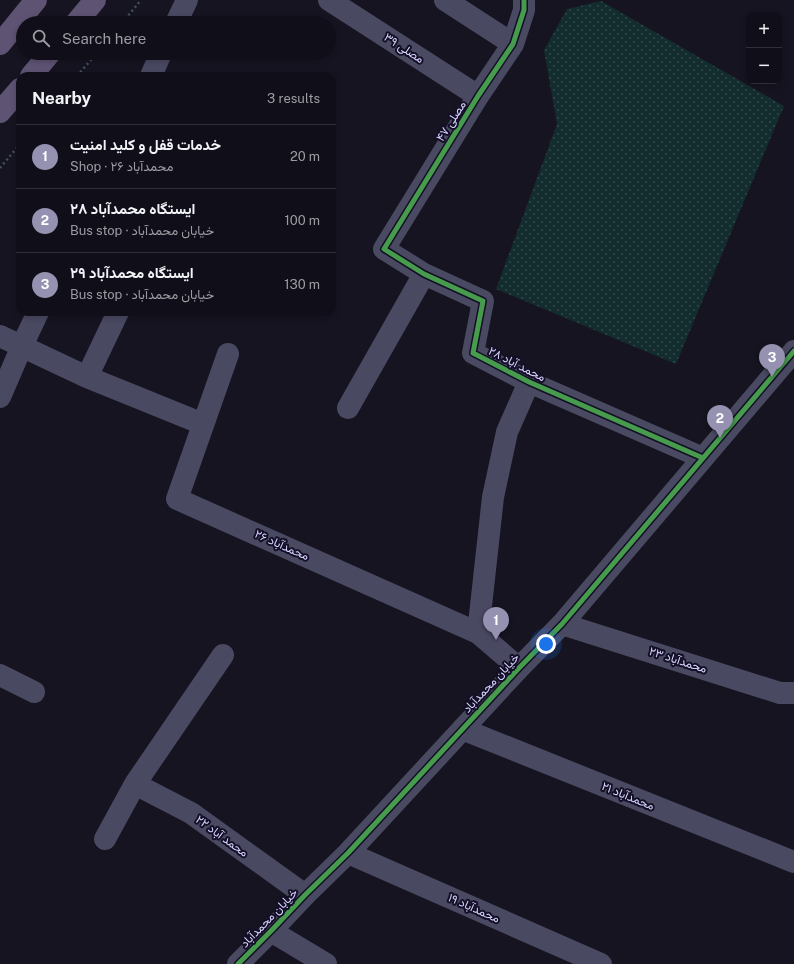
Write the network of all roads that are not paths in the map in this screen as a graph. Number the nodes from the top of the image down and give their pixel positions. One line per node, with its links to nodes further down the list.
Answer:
1 (36, 0): 7 (main road)
2 (95, 0): 8 (main road)
3 (187, 0): 9 (street)
4 (329, 0): 18 (street, مصلی ۳۹)
5 (445, 0): 12 (street)
6 (524, 0): 12 (street, مصلی ۴۷)
7 (23, 16)
8 (82, 16)
9 (179, 16)
10 (16, 24): 11 (main road)
11 (0, 44)
12 (513, 44): 18 (street, مصلی ۴۷)
13 (44, 60): 15 (main road)
14 (159, 60): 16 (street)
15 (34, 72)
16 (153, 72)
17 (16, 94): 19 (main road)
18 (478, 96): 20 (street, مصلی ۴۷)
19 (0, 112)
20 (384, 249): 21 (street, محمد آباد ۲۸)
21 (424, 274): 29 (street, محمد آباد ۲۸); 31 (street)
22 (36, 316): 25 (street)
23 (116, 316): 28 (street)
24 (0, 336): 25 (street)
25 (22, 346): 28 (street); 30 (street)
26 (794, 351): 33 (street, خیابان محمدآباد)
27 (228, 354): 32 (street, محمدآباد ۲۶)
28 (87, 377): 32 (street)
29 (529, 382): 33 (street, محمد آباد ۲۸); 35 (street)
30 (0, 397)
31 (348, 408)
32 (203, 424): 35 (street, محمدآباد ۲۶)
33 (703, 458): 34 (street, خیابان محمدآباد)
34 (562, 624): 37 (street, خیابان محمدآباد); 40 (street, محمدآباد ۲۳)
35 (478, 633): 37 (street, محمدآباد ۲۶)
36 (223, 655): 42 (street)
37 (519, 668): 41 (street, خیابان محمدآباد)
38 (0, 675): 39 (street)
39 (34, 692)
40 (794, 693)
41 (462, 729): 44 (street, خیابان محمدآباد); 45 (street, محمدآباد ۲۱)
42 (135, 784): 43 (street); 46 (street, محمد آباد ۲۲)
43 (105, 839)
44 (348, 853): 46 (street, خیابان محمدآباد); 50 (street, محمدآباد ۱۹)
45 (794, 862)
46 (305, 895): 47 (street, خیابان محمدآباد)
47 (271, 931): 48 (street, خیابان محمدآباد); 49 (street)
48 (238, 964)
49 (326, 964)
50 (601, 964)

